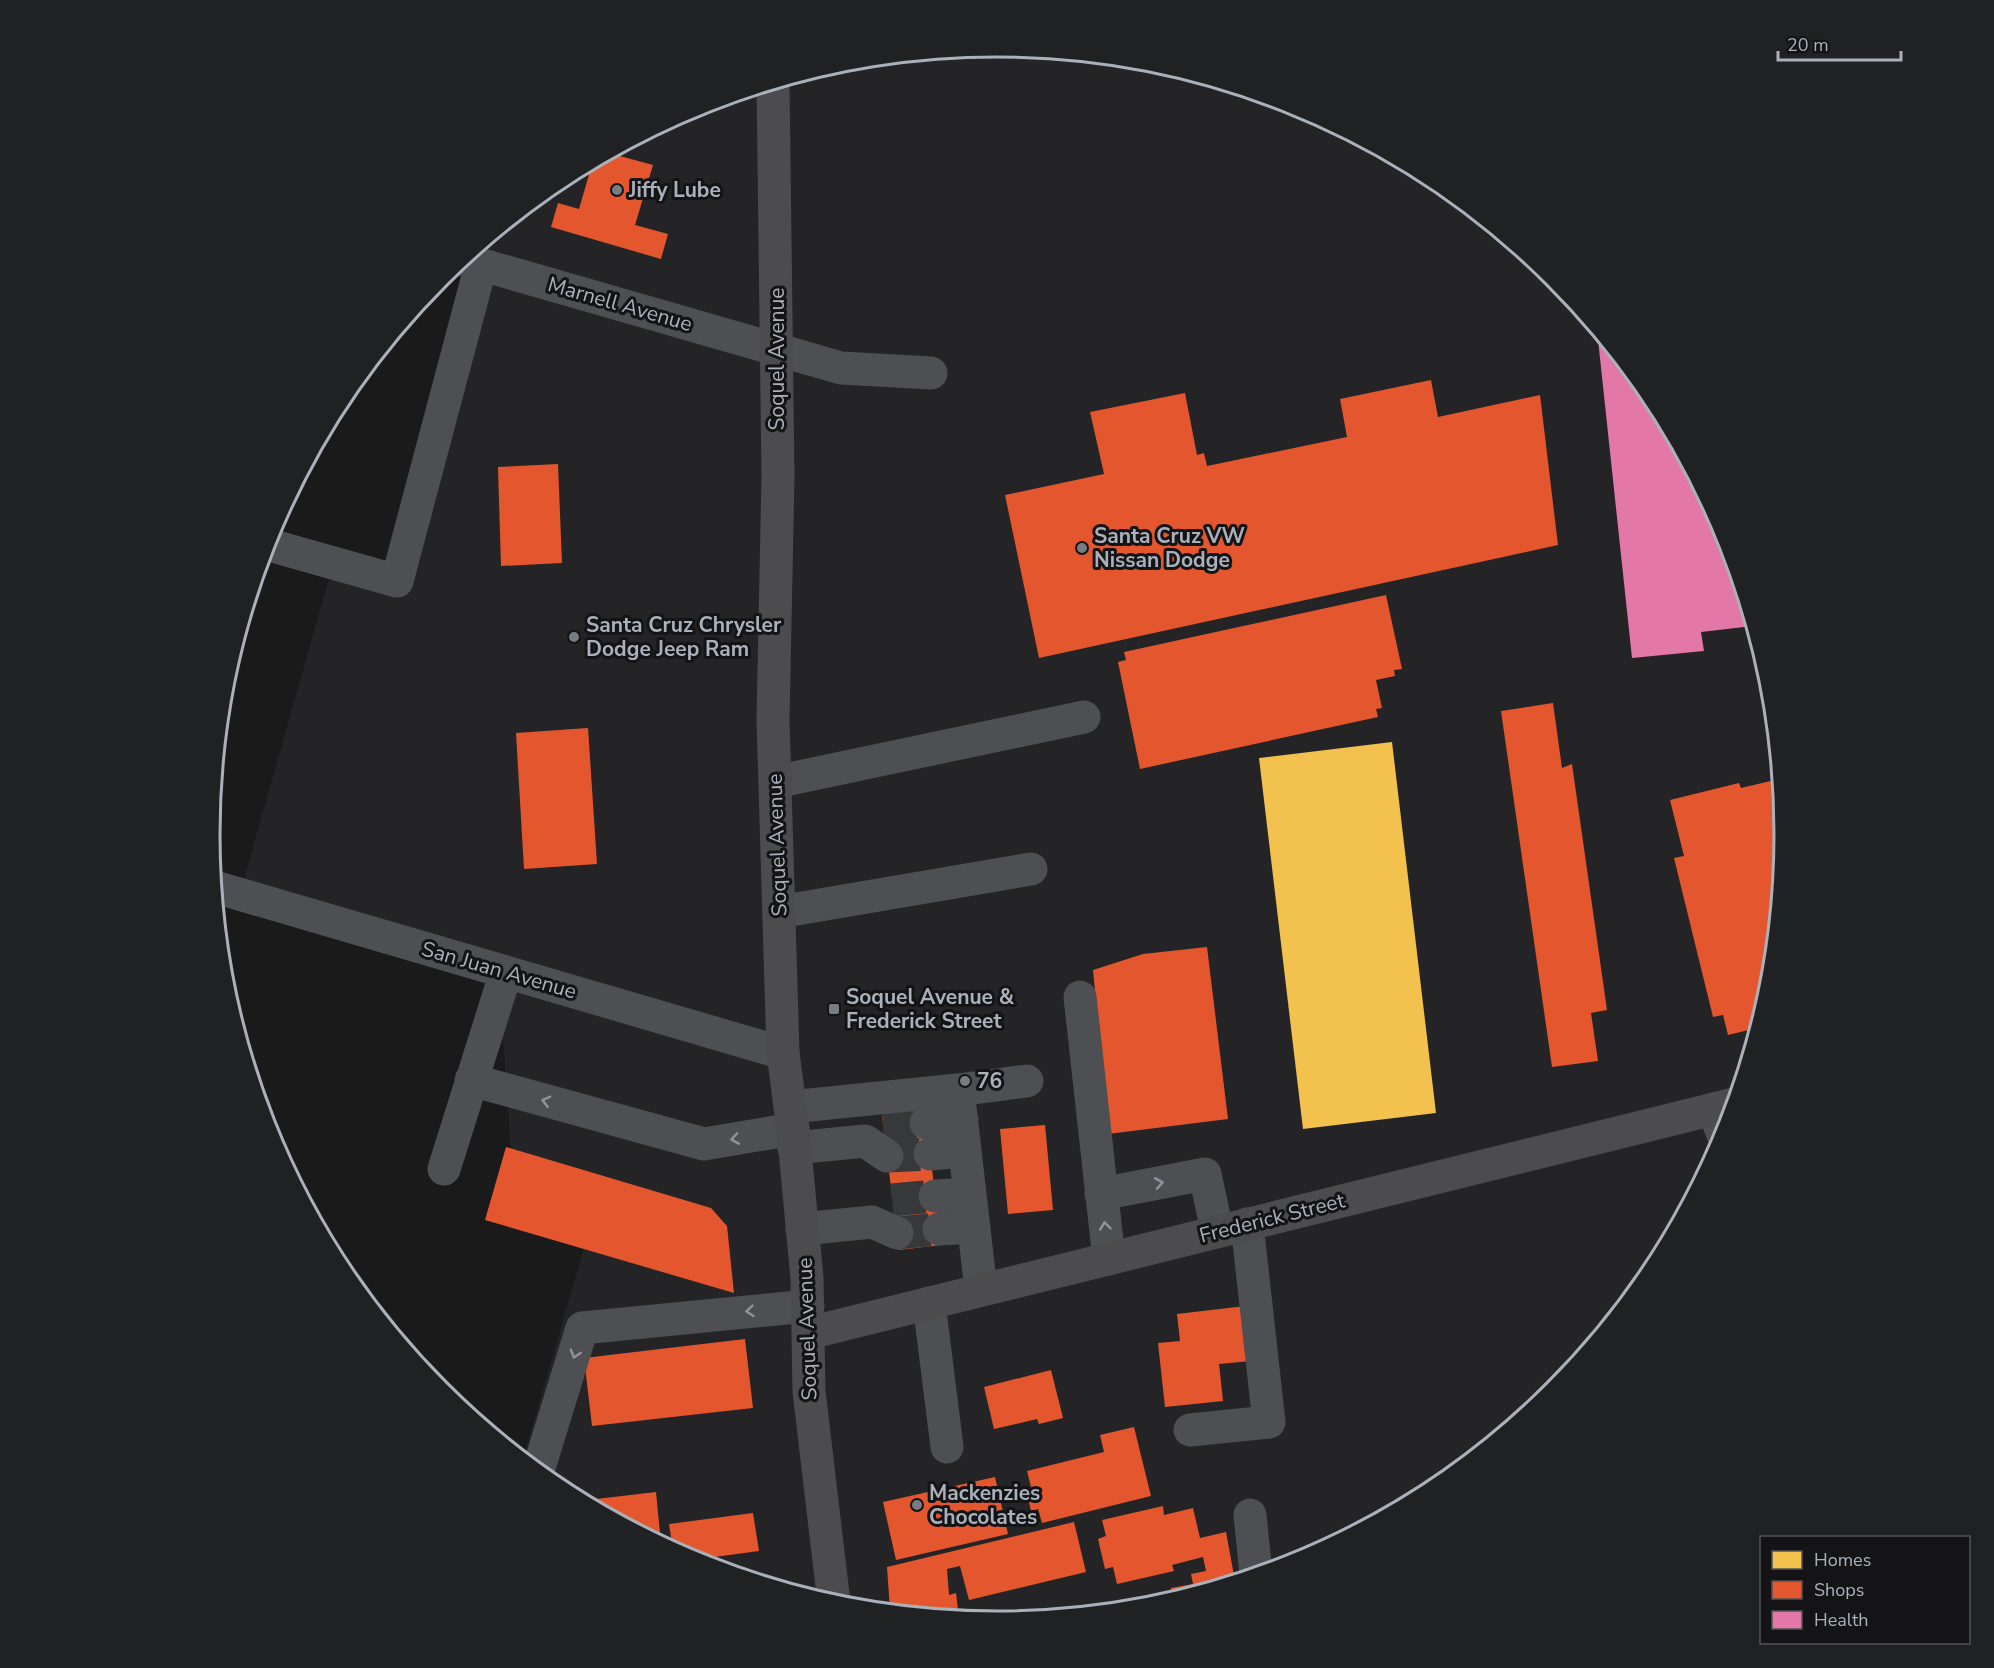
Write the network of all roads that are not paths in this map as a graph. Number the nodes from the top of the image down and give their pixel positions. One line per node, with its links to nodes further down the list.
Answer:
1 (773, 90): 4 (main road, Soquel Avenue)
2 (472, 262): 4 (street, Marnell Avenue)
3 (471, 264): 6 (street)
4 (777, 348): 5 (street, Marnell Avenue); 8 (main road, Soquel Avenue)
5 (931, 373)
6 (275, 547)
7 (1084, 717): 8 (street)
8 (775, 782): 11 (main road, Soquel Avenue)
9 (1031, 869): 11 (street)
10 (222, 889): 12 (street, San Juan Avenue)
11 (779, 912): 14 (main road, Soquel Avenue)
12 (506, 972): 14 (street, San Juan Avenue); 15 (street)
13 (1080, 997): 25 (street)
14 (783, 1053): 20 (main road, Soquel Avenue)
15 (471, 1080): 20 (street, one-way to 15); 23 (street)
16 (1027, 1082): 18 (street)
17 (1720, 1117): 30 (main road, Frederick Street)
18 (962, 1120): 19 (street); 20 (street); 22 (street); 24 (street)
19 (926, 1122)
20 (792, 1128): 21 (street); 29 (main road, Soquel Avenue)
21 (878, 1141)
22 (930, 1154)
23 (444, 1169)
24 (970, 1194): 26 (street); 28 (street)
25 (1101, 1194): 30 (street, one-way to 30); 32 (street, one-way to 25)
26 (935, 1196)
27 (887, 1218): 29 (street)
28 (974, 1227): 31 (street); 33 (street)
29 (802, 1228): 35 (main road, Soquel Avenue)
30 (1232, 1228): 32 (main road, Frederick Street); 36 (street)
31 (939, 1229)
32 (1108, 1259): 33 (main road, Frederick Street)
33 (981, 1290): 34 (main road, Frederick Street)
34 (929, 1303): 35 (main road, Frederick Street); 37 (street)
35 (808, 1319): 38 (street, one-way to 38); 41 (main road, Soquel Avenue)
36 (1190, 1430)
37 (947, 1448)
38 (541, 1462)
39 (1250, 1515): 40 (street)
40 (1255, 1567)
41 (833, 1593)

